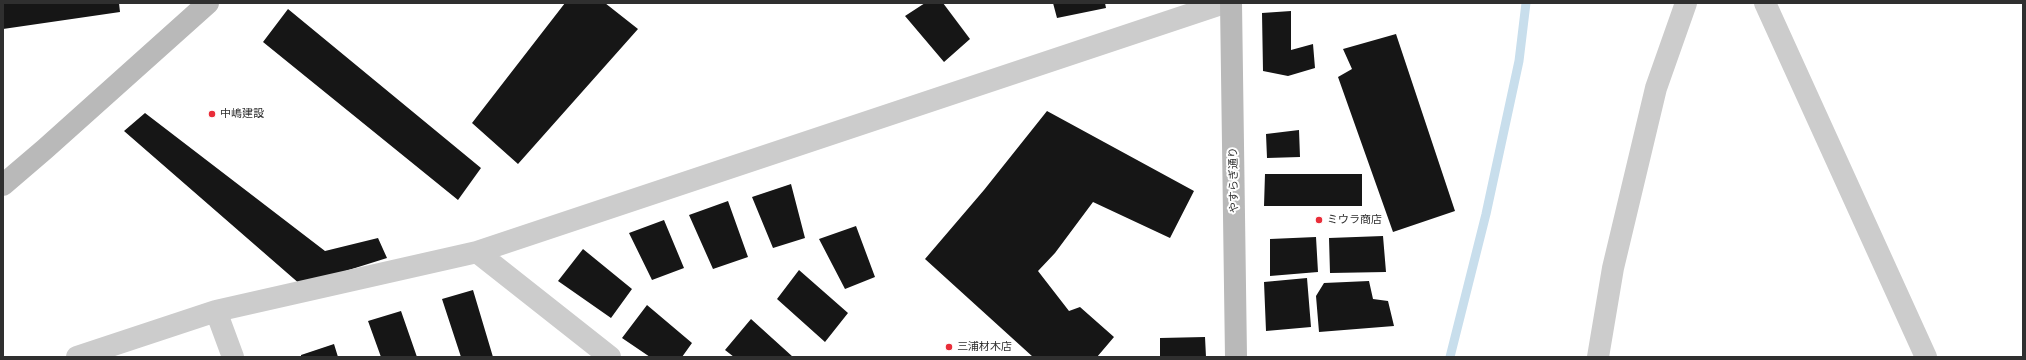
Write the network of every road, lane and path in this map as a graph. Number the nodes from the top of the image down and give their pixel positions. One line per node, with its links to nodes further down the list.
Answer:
1 (208, 3): 6 (street)
2 (1224, 3): 7 (street)
3 (1231, 3): 12 (street, やすらぎ通り)
4 (1686, 3): 13 (street)
5 (1765, 3): 14 (street)
6 (3, 185)
7 (477, 252): 8 (street); 11 (street)
8 (216, 311): 9 (street); 10 (street)
9 (77, 357)
10 (233, 357)
11 (610, 357)
12 (1236, 357)
13 (1598, 357)
14 (1926, 357)

